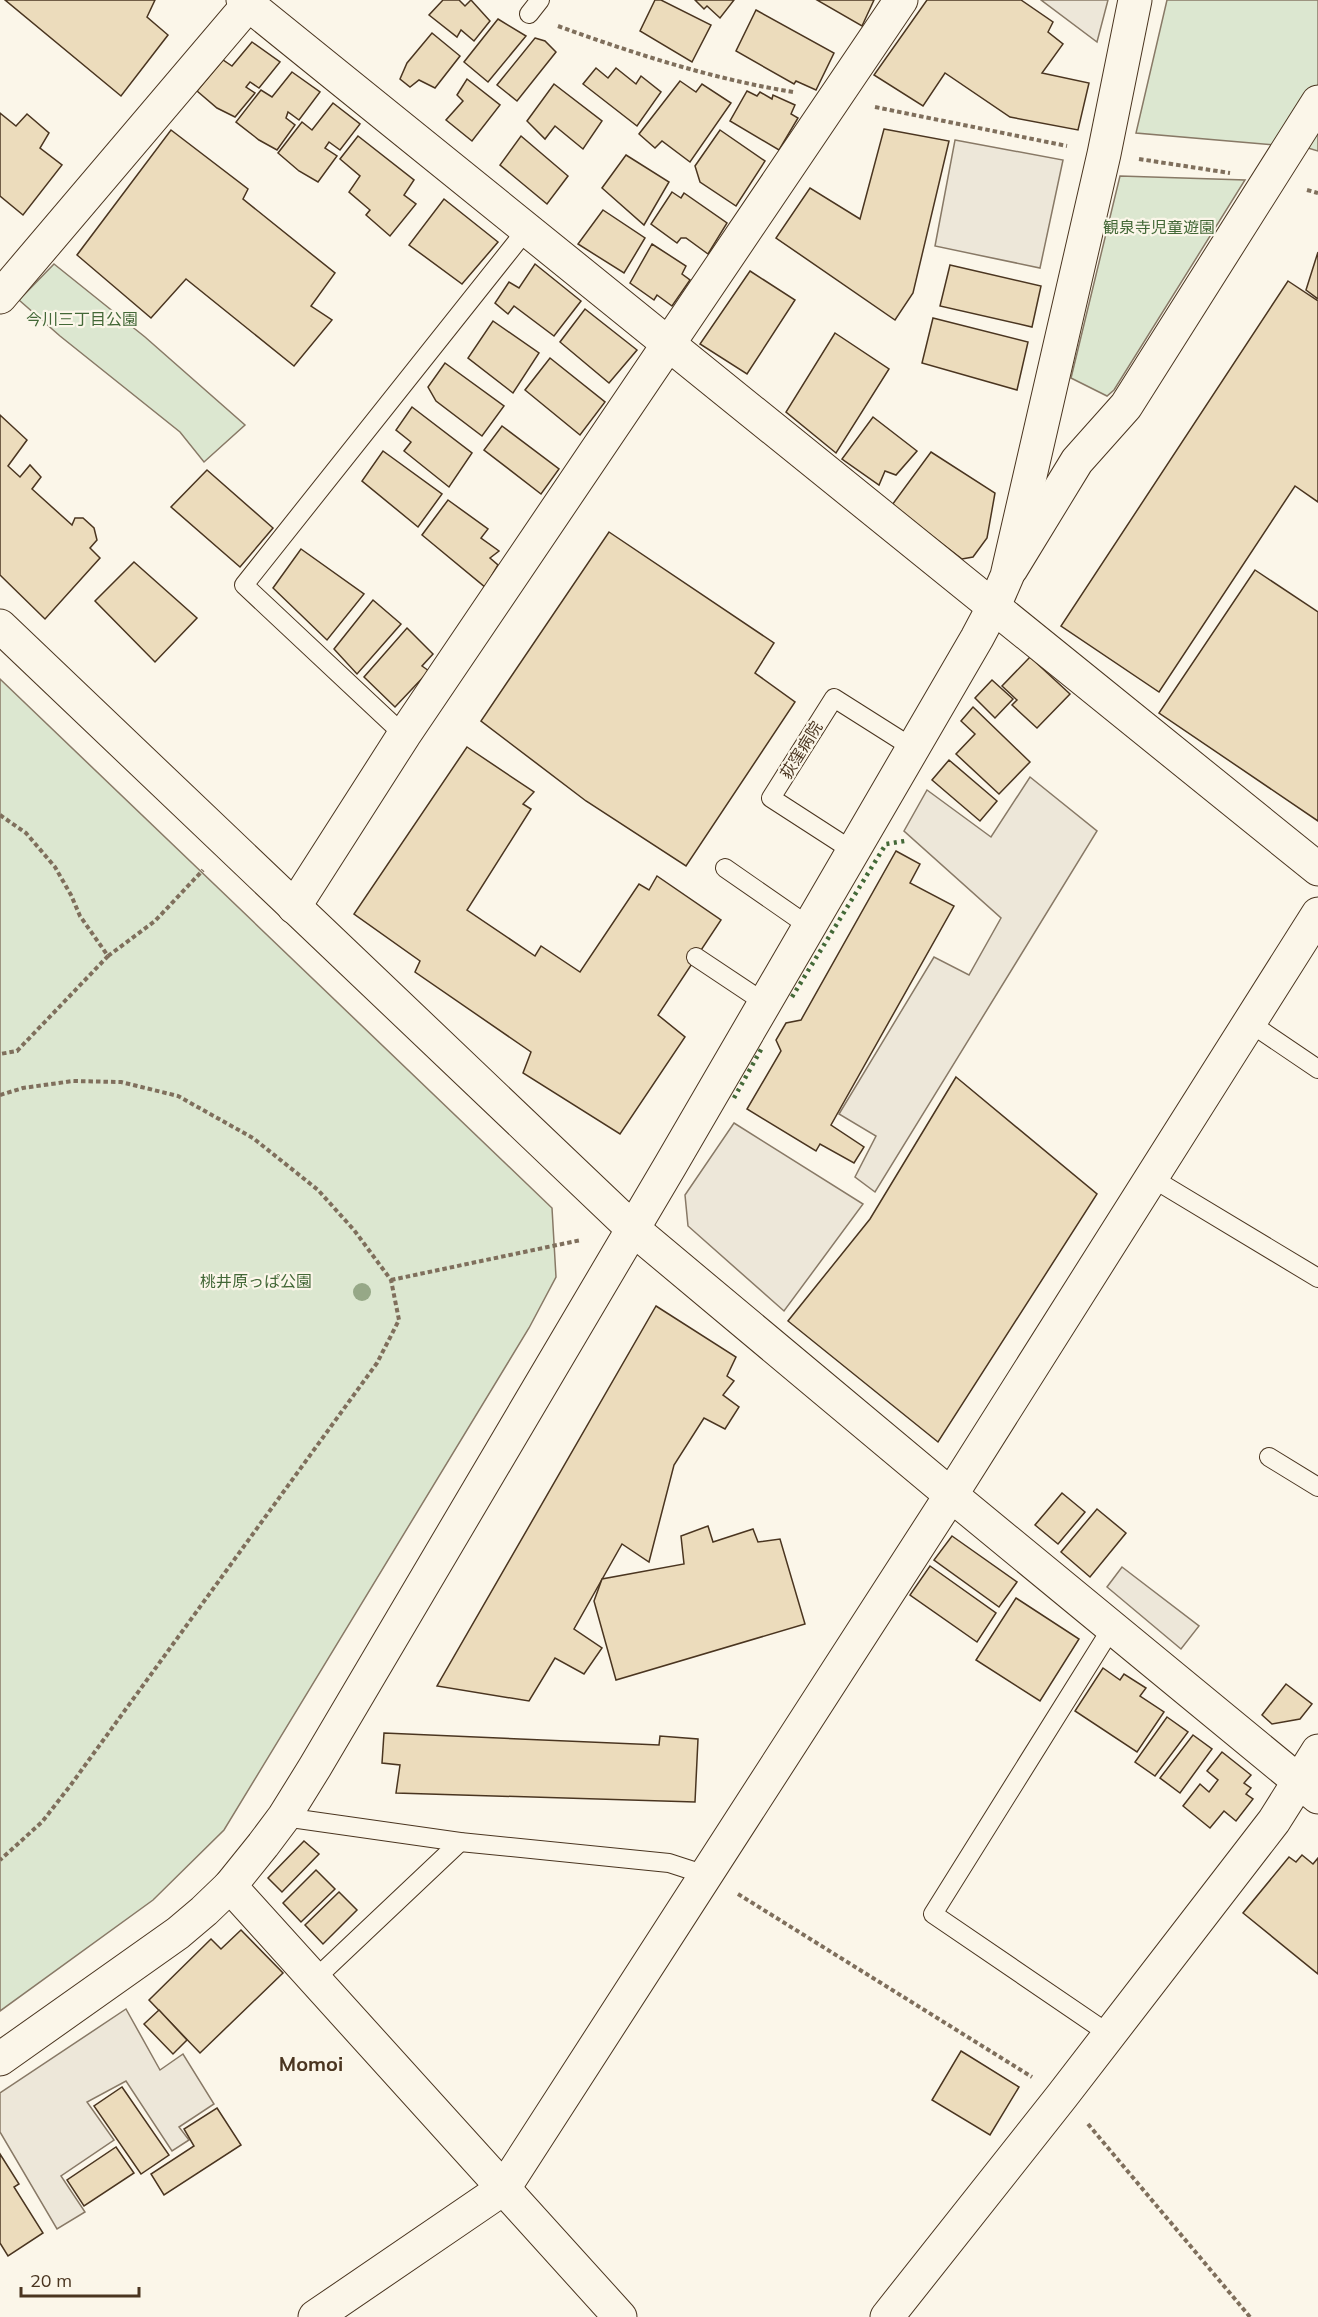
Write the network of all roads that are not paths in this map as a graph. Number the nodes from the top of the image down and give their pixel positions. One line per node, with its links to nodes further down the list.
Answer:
1 (902, 0): 7 (street)
2 (1135, 0): 8 (street)
3 (245, 2): 5 (street); 6 (street)
4 (1318, 102): 8 (street)
5 (527, 229): 7 (street); 11 (lane)
6 (0, 297)
7 (670, 344): 9 (street); 11 (street)
8 (1006, 576): 9 (street)
9 (994, 606): 12 (street); 15 (street)
10 (0, 626): 16 (street)
11 (404, 735): 16 (street)
12 (913, 748): 13 (street); 13 (lane, 荻窪病院)
13 (853, 851): 18 (street)
14 (725, 868): 18 (lane)
15 (1318, 869)
16 (294, 907): 24 (street)
17 (1318, 914): 21 (street)
18 (810, 927): 20 (street)
19 (696, 957): 20 (lane)
20 (765, 1004): 24 (street)
21 (1250, 1023): 22 (lane); 23 (street)
22 (1318, 1069)
23 (1152, 1178): 25 (lane); 28 (street)
24 (633, 1229): 28 (street); 32 (street)
25 (1318, 1278)
26 (1269, 1457): 27 (lane)
27 (1318, 1487)
28 (951, 1495): 29 (street); 34 (street)
29 (1113, 1626): 31 (street); 37 (lane)
30 (1318, 1751): 31 (street)
31 (1309, 1789): 37 (street)
32 (284, 1817): 33 (lane); 35 (street)
33 (460, 1842): 34 (lane); 36 (lane)
34 (706, 1875): 39 (street)
35 (230, 1886): 36 (street); 38 (street)
36 (315, 1979): 39 (street)
37 (1109, 2034): 42 (street)
38 (0, 2059)
39 (504, 2188): 40 (street); 41 (street)
40 (315, 2317)
41 (620, 2317)
42 (887, 2317)

